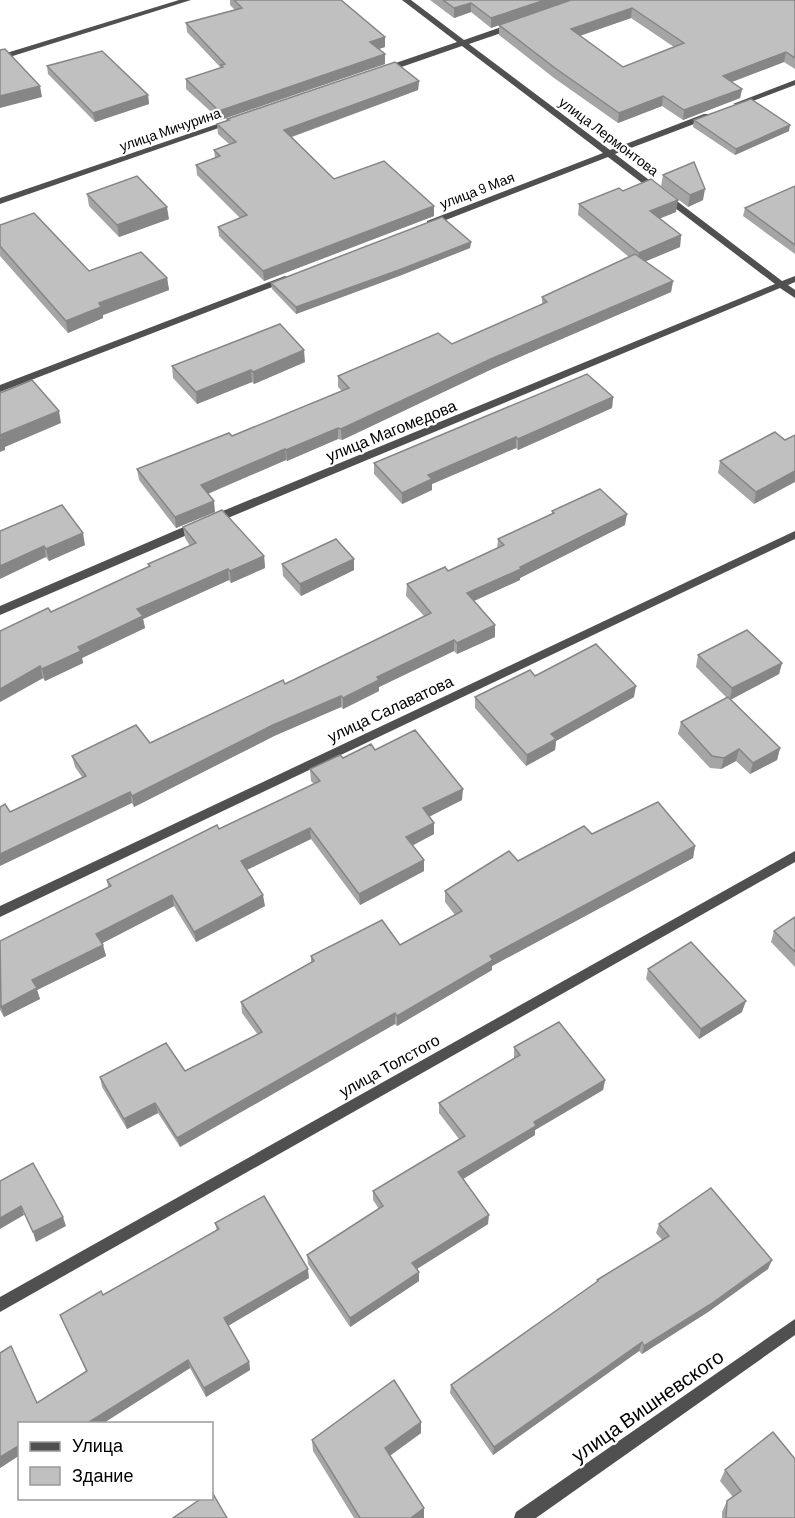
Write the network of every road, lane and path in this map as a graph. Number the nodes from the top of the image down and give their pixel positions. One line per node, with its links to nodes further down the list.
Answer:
1 (187, 0): 5 (street)
2 (406, 0): 4 (street, улица Лермонтова)
3 (525, 21): 4 (street)
4 (462, 43): 6 (street); 11 (street, улица Лермонтова)
5 (0, 58)
6 (372, 74)
7 (795, 82): 8 (street)
8 (729, 107)
9 (718, 111): 11 (street, улица 9 Мая)
10 (237, 120): 12 (street, улица Мичурина)
11 (609, 154): 13 (street, улица 9 Мая); 16 (street, улица Лермонтова)
12 (0, 201)
13 (421, 226)
14 (299, 273): 18 (street)
15 (795, 279): 16 (street, улица Магомедова)
16 (782, 285): 17 (street, улица Лермонтова); 20 (street, улица Магомедова)
17 (795, 295)
18 (0, 389)
19 (795, 535): 22 (street, улица Салаватова)
20 (0, 611)
21 (795, 856): 23 (street, улица Толстого)
22 (0, 912)
23 (0, 1305)
24 (795, 1326): 25 (street, улица Вишневского)
25 (522, 1518)

